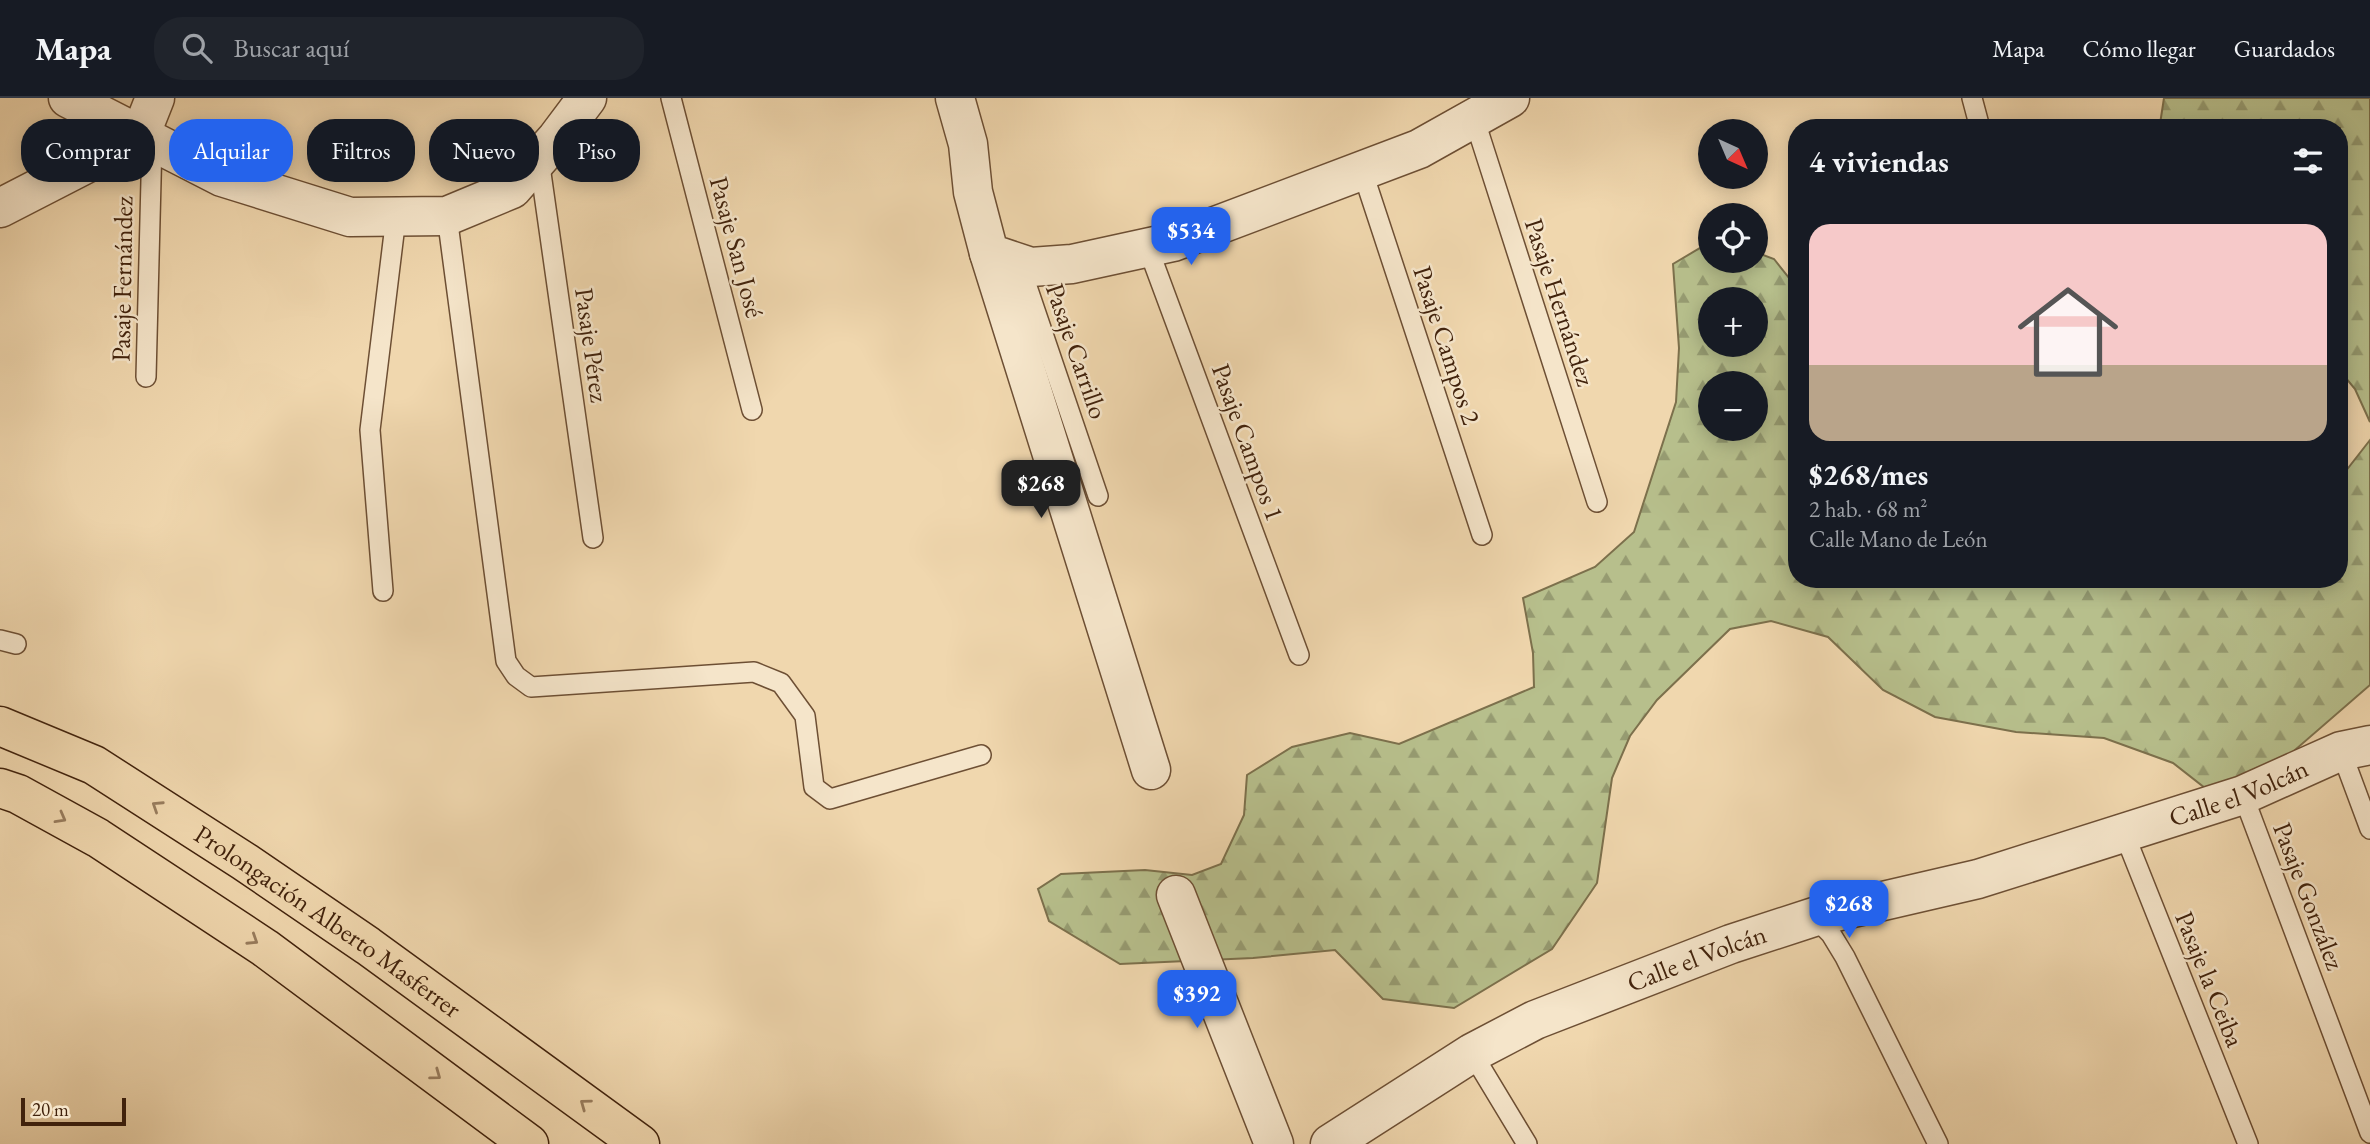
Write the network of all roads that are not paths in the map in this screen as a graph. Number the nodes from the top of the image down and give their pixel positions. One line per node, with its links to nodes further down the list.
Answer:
1 (68, 98): 9 (street)
2 (155, 98): 10 (street)
3 (587, 98): 13 (street)
4 (671, 98): 25 (lane, Pasaje San José)
5 (956, 98): 23 (street)
6 (1510, 98): 8 (street)
7 (1972, 98): 11 (lane)
8 (1474, 118): 15 (street); 27 (lane, Pasaje Hernández)
9 (109, 119)
10 (150, 119)
11 (1978, 119)
12 (155, 143): 21 (street)
13 (539, 158)
14 (539, 166): 29 (lane, Pasaje Pérez)
15 (1362, 170): 22 (street); 28 (lane, Pasaje Campos 2)
16 (54, 182): 19 (street)
17 (146, 182): 24 (lane, Pasaje Fernández)
18 (518, 182): 20 (street)
19 (0, 208)
20 (447, 216): 21 (street); 34 (lane)
21 (396, 217): 30 (lane)
22 (1149, 248): 23 (street); 31 (lane, Pasaje Campos 1)
23 (1004, 258): 26 (lane, Pasaje Carrillo); 35 (street)
24 (146, 377)
25 (752, 410)
26 (1098, 496)
27 (1597, 502)
28 (1482, 536)
29 (593, 538)
30 (383, 591)
31 (1299, 655)
32 (0, 726): 45 (main road, Prolongación Alberto Masferrer, one-way to 32)
33 (2356, 748): 37 (street, Calle el Volcán); 38 (lane)
34 (981, 755)
35 (1151, 770)
36 (0, 788): 44 (main road, one-way to 44)
37 (2243, 795): 39 (street, Calle el Volcán); 43 (lane, Pasaje González)
38 (2370, 829)
39 (2124, 833): 41 (street, Calle el Volcán); 50 (lane, Pasaje la Ceiba)
40 (1176, 895): 46 (street)
41 (1814, 917): 42 (street, Calle el Volcán); 49 (lane)
42 (1472, 1053): 47 (street, Calle el Volcán); 48 (lane)
43 (2370, 1133)
44 (530, 1144)
45 (640, 1144)
46 (1274, 1144)
47 (1330, 1144)
48 (1527, 1144)
49 (1938, 1144)
50 (2248, 1144)

